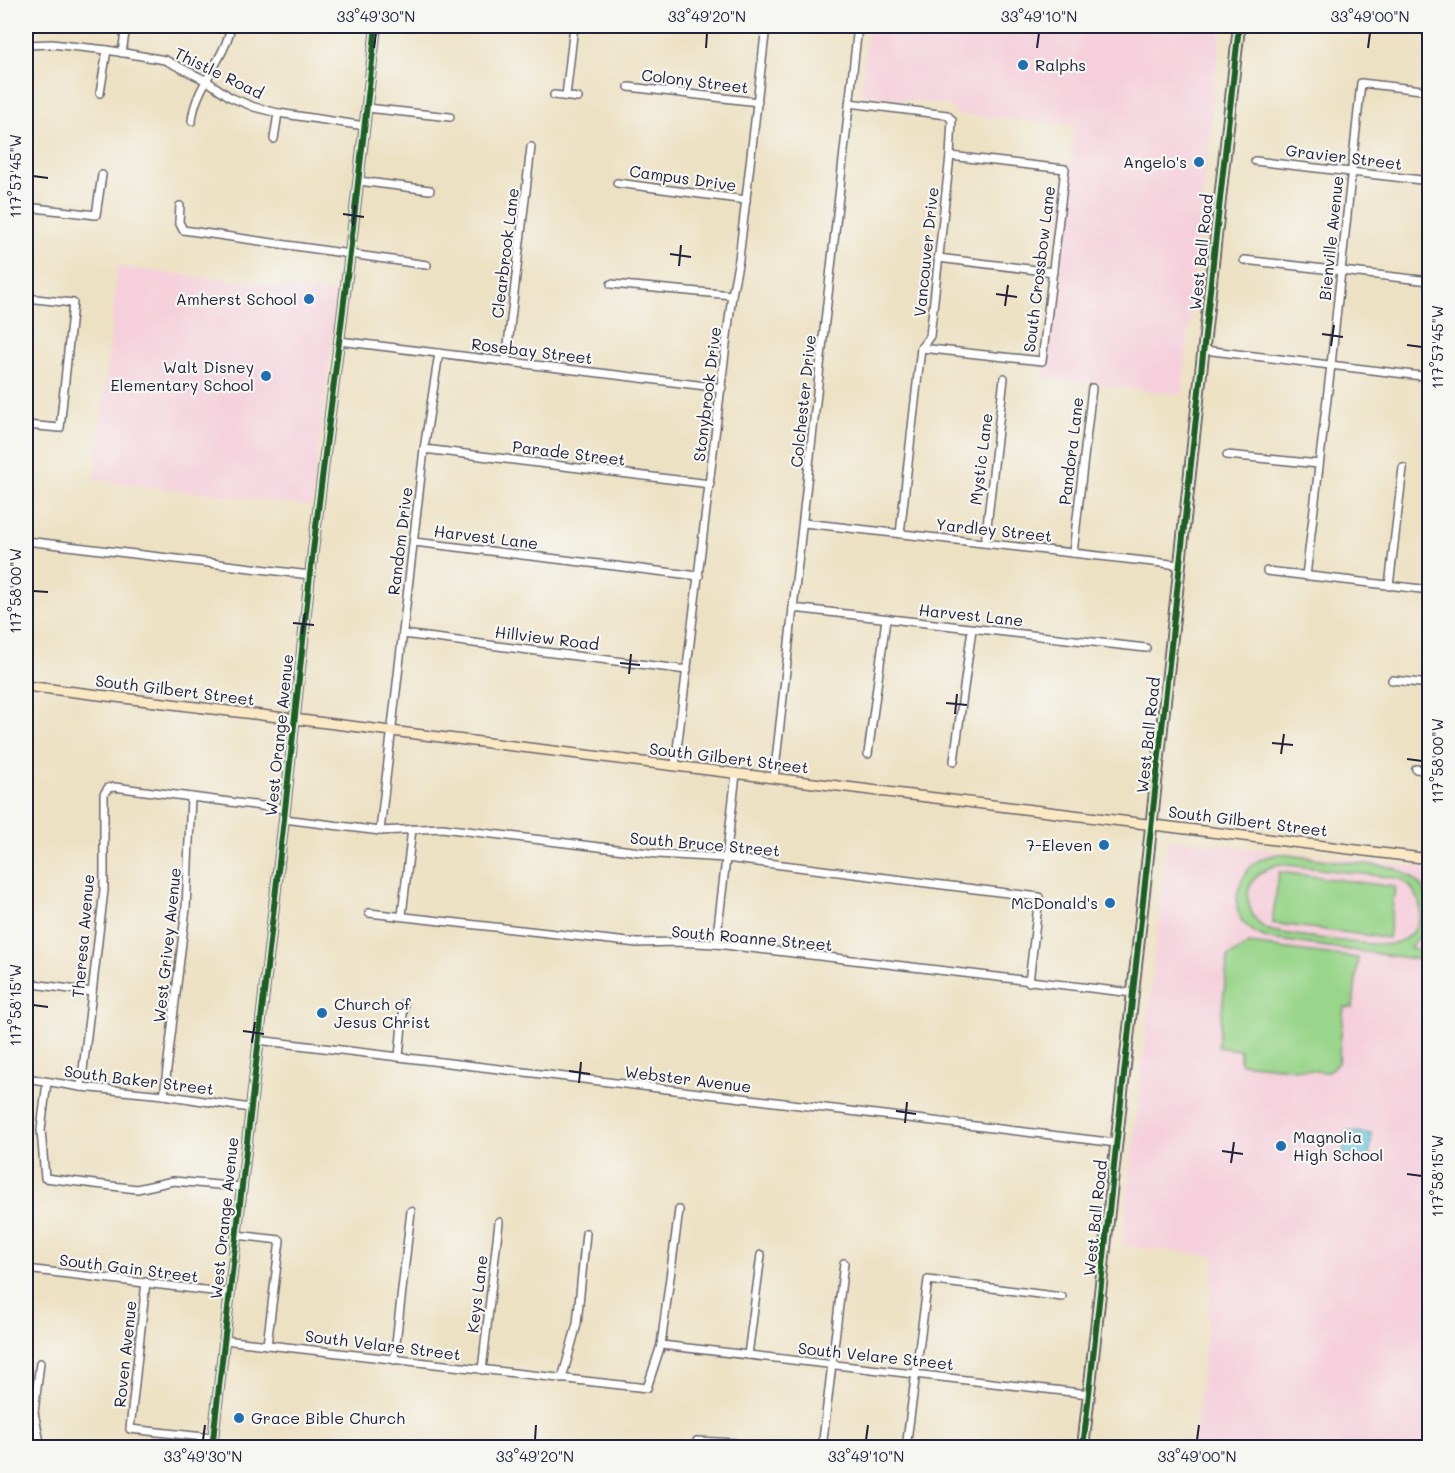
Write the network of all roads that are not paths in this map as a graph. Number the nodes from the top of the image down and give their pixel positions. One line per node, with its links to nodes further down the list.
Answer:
1 (27, 26): 9 (street)
2 (126, 26): 12 (street)
3 (231, 26): 13 (street)
4 (376, 26): 22 (street, West Orange Avenue)
5 (574, 26): 18 (street)
6 (766, 26): 20 (street, Stonybrook Drive)
7 (858, 26): 21 (street, Colchester Drive)
8 (1239, 26): 52 (main road, West Ball Road)
9 (26, 36)
10 (26, 45): 11 (street, Thistle Road)
11 (107, 50): 12 (street, Thistle Road); 16 (street)
12 (122, 52): 13 (street, Thistle Road)
13 (207, 81): 23 (street, Thistle Road); 25 (street)
14 (629, 87): 20 (street, Colony Street)
15 (1430, 92): 31 (street, Bienville Avenue)
16 (100, 93)
17 (554, 95): 18 (street)
18 (566, 96): 19 (street)
19 (578, 98)
20 (758, 102): 37 (street, Stonybrook Drive)
21 (849, 103): 29 (street, Vancouver Drive); 66 (street, Colchester Drive)
22 (367, 108): 24 (street); 26 (street, West Orange Avenue)
23 (278, 113): 26 (street, Thistle Road); 27 (street)
24 (450, 117)
25 (192, 121)
26 (364, 126): 33 (street, West Orange Avenue)
27 (274, 139)
28 (531, 147): 54 (street, Clearbrook Lane)
29 (950, 156): 41 (street, Vancouver Drive); 44 (street, South Crossbow Lane)
30 (1255, 160): 31 (street, Gravier Street)
31 (1352, 172): 34 (street, Gravier Street); 45 (street, Bienville Avenue)
32 (102, 175): 39 (street)
33 (359, 181): 36 (street); 40 (street, West Orange Avenue)
34 (1430, 181)
35 (617, 183): 37 (street, Campus Drive)
36 (430, 190)
37 (746, 200): 48 (street, Stonybrook Drive)
38 (180, 206): 40 (street)
39 (26, 207)
40 (350, 253): 43 (street); 50 (street, West Orange Avenue)
41 (938, 258): 44 (street); 51 (street, Vancouver Drive)
42 (1244, 260): 45 (street)
43 (428, 265)
44 (1053, 272): 51 (street, South Crossbow Lane)
45 (1341, 272): 46 (street); 55 (street, Bienville Avenue)
46 (1430, 281)
47 (611, 285): 48 (street)
48 (732, 295): 58 (street, Stonybrook Drive)
49 (26, 298): 60 (street)
50 (339, 341): 53 (street, Rosebay Street); 74 (street, West Orange Avenue)
51 (921, 348): 67 (street, Vancouver Drive)
52 (1204, 350): 55 (street); 72 (main road, West Ball Road)
53 (439, 353): 54 (street, Rosebay Street); 61 (street, Random Drive)
54 (506, 362): 58 (street, Rosebay Street)
55 (1331, 365): 56 (street); 63 (street, Bienville Avenue)
56 (1430, 377)
57 (1004, 378): 70 (street, Mystic Lane)
58 (722, 388): 65 (street, Stonybrook Drive)
59 (1092, 388): 71 (street, Pandora Lane)
60 (26, 425)
61 (424, 449): 65 (street, Parade Street); 69 (street, Random Drive)
62 (1227, 455): 63 (street)
63 (1319, 464): 76 (street, Bienville Avenue)
64 (1403, 468): 77 (street)
65 (710, 484): 75 (street, Stonybrook Drive)
66 (804, 523): 67 (street, Yardley Street); 79 (street, Colchester Drive)
67 (900, 534): 70 (street, Yardley Street)
68 (26, 541): 74 (street)
69 (414, 542): 75 (street, Harvest Lane); 82 (street, Random Drive)
70 (985, 543): 71 (street, Yardley Street)
71 (1073, 553): 72 (street, Yardley Street)
72 (1180, 565): 100 (main road, West Ball Road)
73 (1267, 571): 76 (street)
74 (309, 575): 88 (street, West Orange Avenue)
75 (699, 576): 84 (street, Stonybrook Drive)
76 (1306, 576): 77 (street)
77 (1389, 585): 78 (street)
78 (1430, 590)
79 (793, 608): 80 (street, Harvest Lane); 96 (street, Colchester Drive)
80 (886, 619): 81 (street, Harvest Lane); 90 (street)
81 (972, 629): 83 (street, Harvest Lane); 91 (street)
82 (403, 634): 84 (street, Hillview Road); 89 (street, Random Drive)
83 (1146, 648)
84 (687, 670): 92 (street, Stonybrook Drive)
85 (1392, 680): 86 (street)
86 (1430, 684)
87 (26, 686): 88 (street, South Gilbert Street)
88 (294, 720): 89 (street, South Gilbert Street); 98 (street, West Orange Avenue)
89 (392, 732): 92 (street, South Gilbert Street); 102 (street, Random Drive)
90 (868, 754)
91 (954, 761)
92 (675, 766): 95 (street, South Gilbert Street)
93 (1416, 769): 94 (street)
94 (1430, 771)
95 (736, 774): 96 (street, South Gilbert Street); 103 (street)
96 (774, 778): 100 (street, South Gilbert Street)
97 (191, 797): 98 (street); 110 (street, Theresa Avenue); 118 (street, West Grivey Avenue)
98 (285, 809): 99 (street, West Orange Avenue)
99 (284, 819): 102 (street, South Bruce Street); 113 (street, West Orange Avenue)
100 (1152, 824): 104 (street, South Gilbert Street); 111 (main road, West Ball Road)
101 (412, 829): 102 (street, South Bruce Street); 103 (street, South Bruce Street); 106 (street)
102 (380, 831)
103 (726, 858): 107 (street); 108 (street, South Bruce Street)
104 (1430, 859)
105 (369, 913): 106 (street, South Roanne Street)
106 (402, 915): 107 (street, South Roanne Street)
107 (716, 944): 108 (street, South Roanne Street)
108 (1029, 982): 111 (street, South Roanne Street)
109 (26, 983): 110 (street)
110 (92, 992): 117 (street, Theresa Avenue)
111 (1133, 993): 120 (main road, West Ball Road)
112 (404, 1003): 114 (street)
113 (257, 1040): 114 (street, Webster Avenue); 119 (street, West Orange Avenue)
114 (399, 1057): 120 (street, Webster Avenue)
115 (26, 1078): 116 (street, South Baker Street)
116 (46, 1082): 117 (street, South Baker Street); 121 (street)
117 (81, 1087): 118 (street, South Baker Street)
118 (164, 1095): 119 (street, South Baker Street)
119 (250, 1108): 121 (street, West Orange Avenue)
120 (1117, 1143): 143 (main road, West Ball Road)
121 (241, 1187): 126 (street, West Orange Avenue)
122 (679, 1210): 135 (street)
123 (411, 1211): 137 (street)
124 (500, 1222): 140 (street, Keys Lane)
125 (586, 1233): 142 (street)
126 (236, 1235): 131 (street, West Orange Avenue); 134 (street)
127 (760, 1255): 136 (street)
128 (844, 1263): 139 (street)
129 (26, 1269): 130 (street, South Gain Street)
130 (146, 1282): 131 (street, South Gain Street); 144 (street, Roven Avenue)
131 (229, 1293): 133 (street, West Orange Avenue)
132 (1062, 1297): 141 (street)
133 (224, 1340): 134 (street, South Velare Street); 144 (street, West Orange Avenue)
134 (267, 1345): 137 (street, South Velare Street)
135 (661, 1345): 136 (street, South Velare Street); 142 (street, South Velare Street)
136 (748, 1355): 139 (street, South Velare Street)
137 (394, 1360): 140 (street, South Velare Street)
138 (40, 1363): 147 (street)
139 (832, 1365): 141 (street, South Velare Street); 148 (street)
140 (482, 1370): 142 (street, South Velare Street)
141 (915, 1374): 143 (street, South Velare Street); 149 (street)
142 (562, 1379)
143 (1089, 1394): 150 (main road, West Ball Road)
144 (212, 1443)
145 (735, 1443): 146 (street)
146 (696, 1444)
147 (41, 1448)
148 (822, 1448)
149 (906, 1448)
150 (1083, 1448)

